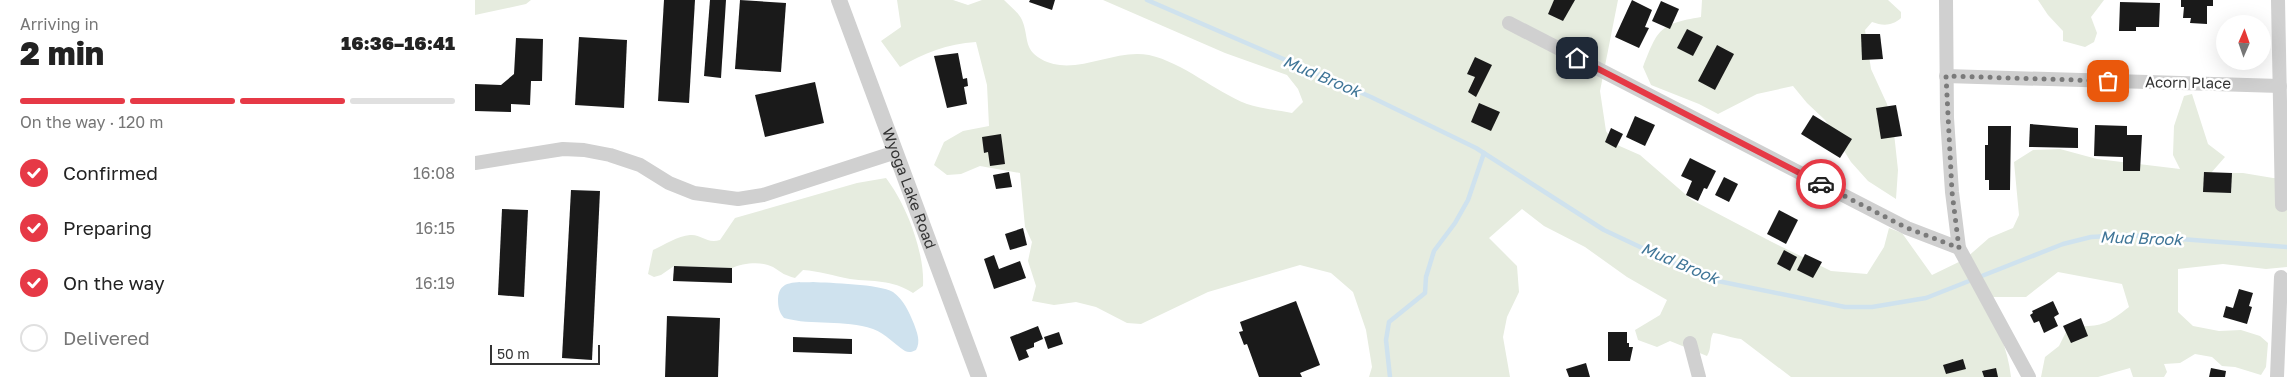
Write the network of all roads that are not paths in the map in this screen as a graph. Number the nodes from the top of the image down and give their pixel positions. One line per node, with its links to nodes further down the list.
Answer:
1 (839, 0): 7 (street, Wyoga Lake Road)
2 (1946, 0): 5 (street)
3 (2278, 0): 6 (street)
4 (1509, 23): 10 (street)
5 (1946, 76): 6 (street, Acorn Place); 10 (street)
6 (2280, 86): 9 (street)
7 (896, 152): 8 (street); 13 (street, Wyoga Lake Road)
8 (475, 163)
9 (2282, 205)
10 (1962, 254): 15 (street)
11 (2281, 277): 16 (street)
12 (1690, 344): 14 (street)
13 (979, 377)
14 (1699, 377)
15 (2029, 377)
16 (2277, 377)

